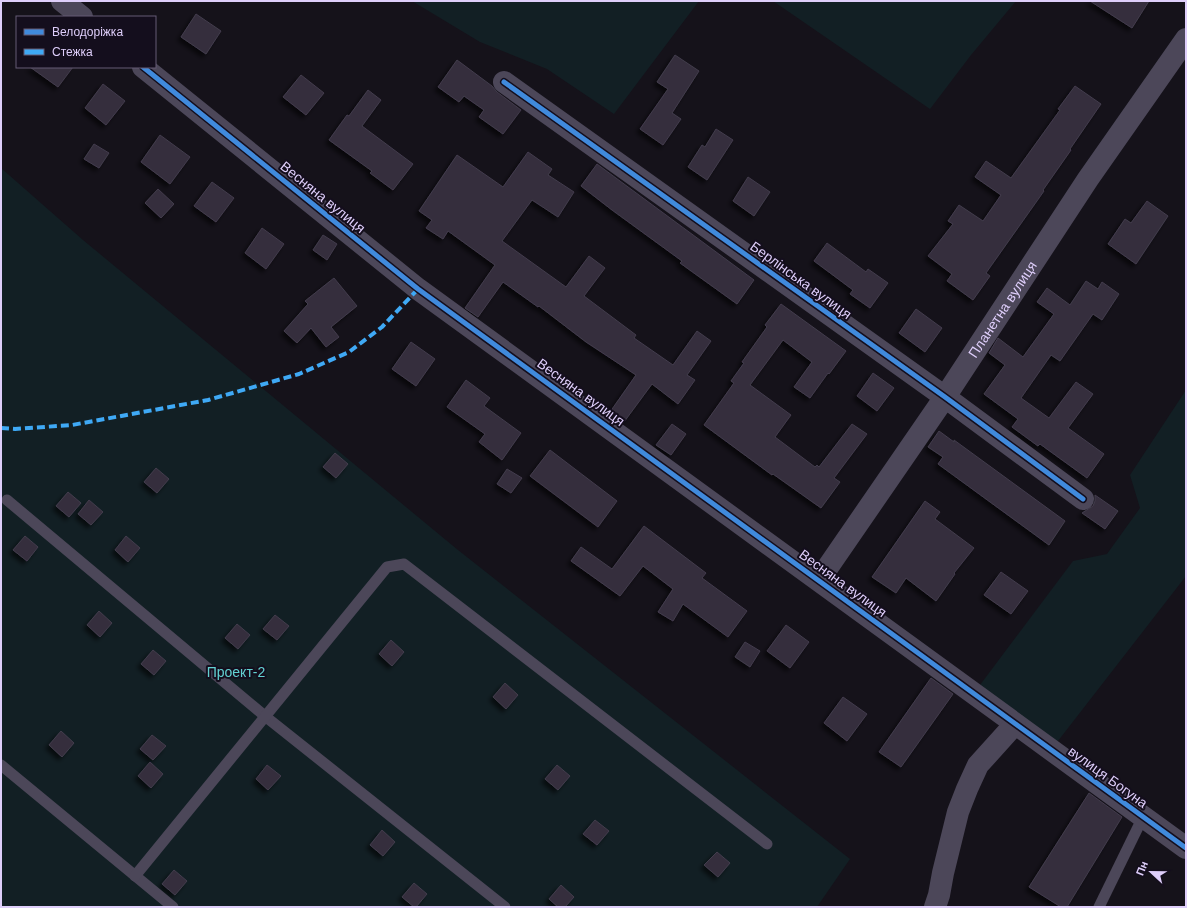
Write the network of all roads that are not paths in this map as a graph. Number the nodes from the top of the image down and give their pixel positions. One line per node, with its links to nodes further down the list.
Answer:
1 (62, 1): 2 (street)
2 (81, 16)
3 (1186, 39): 6 (street, Планетна вулиця)
4 (144, 68): 9 (street, Весняна вулиця)
5 (504, 82): 6 (street, Берлінська вулиця)
6 (945, 397): 8 (street, Берлінська вулиця); 9 (street, Планетна вулиця)
7 (7, 500): 10 (lane)
8 (1083, 500)
9 (819, 580): 11 (street, Весняна вулиця)
10 (266, 717): 14 (lane); 16 (lane); 18 (lane)
11 (1015, 724): 13 (street, вулиця Богуна); 19 (street)
12 (1, 765): 16 (lane)
13 (1143, 817): 15 (street, вулиця Богуна); 20 (lane)
14 (767, 844)
15 (1186, 848)
16 (135, 876): 17 (lane)
17 (173, 907)
18 (504, 907)
19 (935, 907)
20 (1099, 907)

